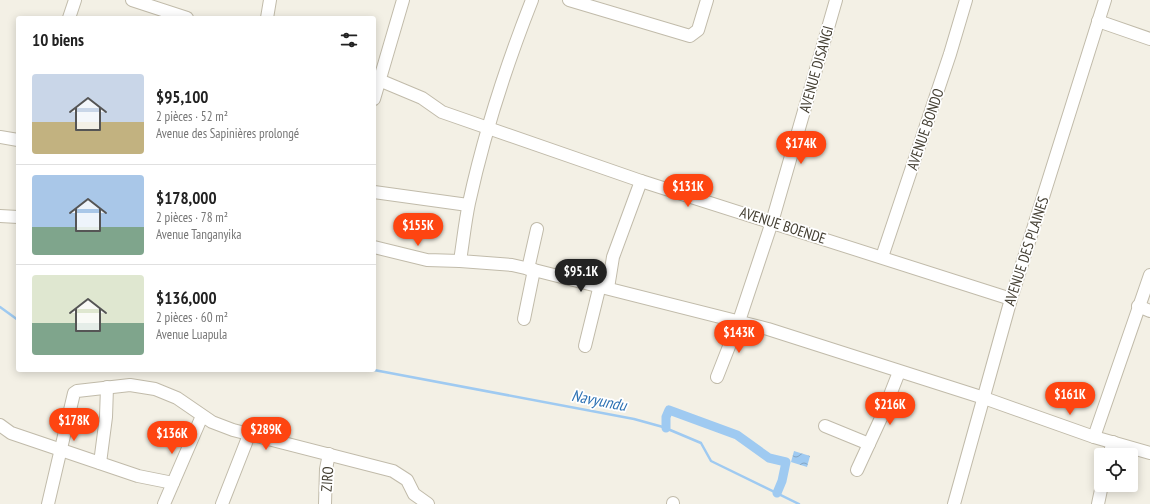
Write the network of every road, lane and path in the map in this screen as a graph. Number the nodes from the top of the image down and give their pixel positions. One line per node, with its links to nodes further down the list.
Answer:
1 (75, 0): 12 (street)
2 (132, 0): 11 (street)
3 (270, 0): 14 (street)
4 (403, 0): 17 (street)
5 (532, 0): 19 (street)
6 (569, 0): 7 (street)
7 (706, 0)
8 (836, 0): 27 (street, AVENUE DISANGI)
9 (966, 0): 30 (street, AVENUE BONDO)
10 (1105, 0): 15 (street, AVENUE DES PLAINES)
11 (152, 3): 13 (street)
12 (70, 16)
13 (182, 16)
14 (267, 16)
15 (1098, 21): 16 (street); 35 (street, AVENUE DES PLAINES)
16 (1150, 40)
17 (379, 80): 18 (street); 19 (street, AVENUE BOENDE)
18 (376, 91)
19 (488, 128): 22 (street, AVENUE BOENDE); 24 (street)
20 (0, 137): 21 (street)
21 (16, 140)
22 (641, 181): 27 (street, AVENUE BOENDE); 34 (street)
23 (376, 192): 24 (street)
24 (468, 205): 31 (street)
25 (0, 216): 26 (street)
26 (16, 217)
27 (772, 222): 30 (street, AVENUE BOENDE); 39 (street, AVENUE DISANGI)
28 (537, 228): 32 (street)
29 (376, 247): 31 (street)
30 (882, 257): 35 (street, AVENUE BOENDE)
31 (460, 261): 32 (street)
32 (531, 269): 34 (street); 38 (street)
33 (1150, 275): 36 (street)
34 (604, 286): 39 (street); 40 (street)
35 (1011, 299): 44 (street, AVENUE DES PLAINES)
36 (1138, 306): 37 (street); 49 (street)
37 (1150, 310)
38 (524, 319)
39 (739, 321): 41 (street); 42 (street, AVENUE DISANGI)
40 (585, 346)
41 (899, 372): 44 (street); 51 (street)
42 (717, 377)
43 (107, 387): 45 (street); 53 (street); 56 (street)
44 (984, 398): 49 (street); 65 (street, AVENUE DES PLAINES)
45 (202, 416): 48 (street); 58 (street)
46 (0, 425): 53 (street)
47 (825, 426): 51 (street)
48 (249, 435): 55 (street); 62 (street)
49 (1094, 437): 50 (street)
50 (1113, 442): 52 (street); 54 (street)
51 (869, 444): 57 (street)
52 (1111, 448)
53 (60, 450): 56 (street); 60 (street)
54 (1150, 453)
55 (329, 454): 63 (street, ZIRO); 64 (street)
56 (100, 463): 58 (street)
57 (857, 470)
58 (173, 483): 61 (street)
59 (1101, 492): 66 (street)
60 (48, 504)
61 (164, 504)
62 (222, 504)
63 (325, 504)
64 (428, 504)
65 (954, 504)
66 (1098, 504)

